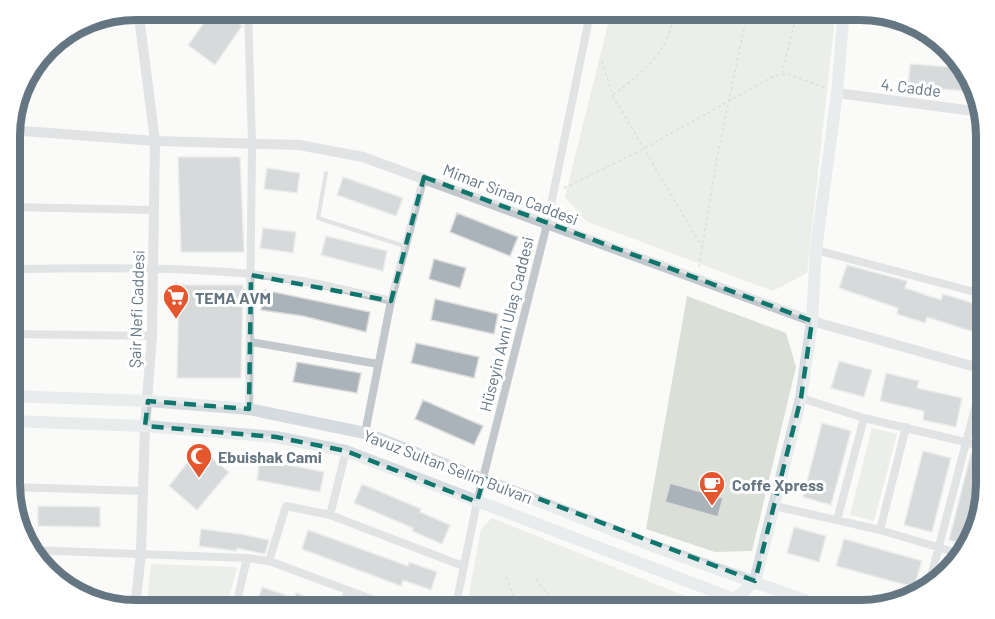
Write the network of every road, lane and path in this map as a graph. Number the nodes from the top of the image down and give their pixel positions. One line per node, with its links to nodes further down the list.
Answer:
1 (139, 20): 15 (street, Şair Nefi Caddesi)
2 (248, 20): 16 (street)
3 (589, 20): 20 (street, Hüseyin Avni Ulaş Caddesi)
4 (673, 20): 11 (path)
5 (746, 20): 12 (path)
6 (795, 20): 9 (path)
7 (843, 20): 10 (main road)
8 (602, 61): 11 (path)
9 (782, 75): 10 (path); 12 (path)
10 (837, 93): 13 (street, 4. Cadde); 26 (main road)
11 (613, 96): 17 (path)
12 (729, 101): 17 (path); 25 (path)
13 (972, 111)
14 (19, 131): 15 (street, Mimar Sinan Caddesi)
15 (155, 141): 16 (street, Mimar Sinan Caddesi); 22 (street, Şair Nefi Caddesi)
16 (252, 145): 19 (street, Mimar Sinan Caddesi); 29 (street)
17 (643, 149): 20 (path); 25 (path)
18 (326, 173): 24 (lane)
19 (424, 177): 23 (street, Mimar Sinan Caddesi); 24 (street)
20 (553, 194): 23 (street, Hüseyin Avni Ulaş Caddesi)
21 (19, 207): 22 (street)
22 (154, 210): 27 (street, Şair Nefi Caddesi)
23 (547, 224): 30 (street, Mimar Sinan Caddesi); 52 (street, Hüseyin Avni Ulaş Caddesi)
24 (405, 246): 32 (street)
25 (702, 247): 30 (path)
26 (816, 250): 31 (street); 33 (main road)
27 (153, 267): 28 (street); 29 (street); 35 (street, Şair Nefi Caddesi)
28 (19, 269)
29 (251, 275): 32 (street); 36 (street)
30 (697, 279): 33 (street, Mimar Sinan Caddesi)
31 (975, 292)
32 (392, 301): 37 (street)
33 (812, 321): 38 (street, Mimar Sinan Caddesi); 40 (main road)
34 (19, 334): 35 (street)
35 (152, 336): 41 (street, Şair Nefi Caddesi)
36 (251, 342): 37 (street); 42 (street)
37 (378, 364): 48 (street)
38 (975, 367)
39 (19, 396): 41 (main road, Yavuz Sultan Selim Bulvarı)
40 (801, 398): 44 (street); 56 (main road)
41 (148, 401): 42 (main road, Yavuz Sultan Selim Bulvarı); 46 (street, Şair Nefi Caddesi)
42 (249, 409): 48 (main road, Yavuz Sultan Selim Bulvarı)
43 (975, 410): 49 (street)
44 (864, 418): 47 (street); 58 (street)
45 (19, 421): 46 (main road, Yavuz Sultan Selim Bulvarı)
46 (145, 426): 51 (main road, Yavuz Sultan Selim Bulvarı); 54 (street, Şair Nefi Caddesi)
47 (906, 428): 49 (street); 59 (street)
48 (365, 433): 52 (main road, Yavuz Sultan Selim Bulvarı)
49 (967, 442): 50 (street); 60 (street)
50 (975, 444)
51 (346, 450): 55 (main road, Yavuz Sultan Selim Bulvarı); 57 (street)
52 (484, 478): 55 (street, Hüseyin Avni Ulaş Caddesi); 70 (main road, Yavuz Sultan Selim Bulvarı)
53 (19, 488): 54 (street)
54 (142, 491): 62 (street, Şair Nefi Caddesi)
55 (477, 502): 66 (street, Hüseyin Avni Ulaş Caddesi); 74 (main road, Yavuz Sultan Selim Bulvarı)
56 (775, 507): 58 (street); 70 (main road)
57 (330, 515): 65 (street); 66 (street)
58 (837, 520): 59 (street)
59 (880, 531): 60 (street)
60 (938, 549): 63 (street); 67 (street)
61 (40, 550): 62 (street)
62 (141, 552): 64 (street); 77 (street, Şair Nefi Caddesi)
63 (953, 552)
64 (247, 558): 65 (street); 78 (street)
65 (269, 561): 71 (street)
66 (463, 566): 81 (street, Hüseyin Avni Ulaş Caddesi)
67 (931, 575)
68 (506, 577): 72 (path)
69 (536, 579): 73 (path)
70 (755, 581): 75 (main road); 76 (main road, Yavuz Sultan Selim Bulvarı)
71 (348, 590): 79 (street); 80 (street)
72 (515, 599)
73 (552, 599)
74 (720, 599)
75 (739, 599)
76 (803, 599)
77 (136, 600)
78 (237, 600)
79 (345, 600)
80 (374, 600)
81 (457, 600)

